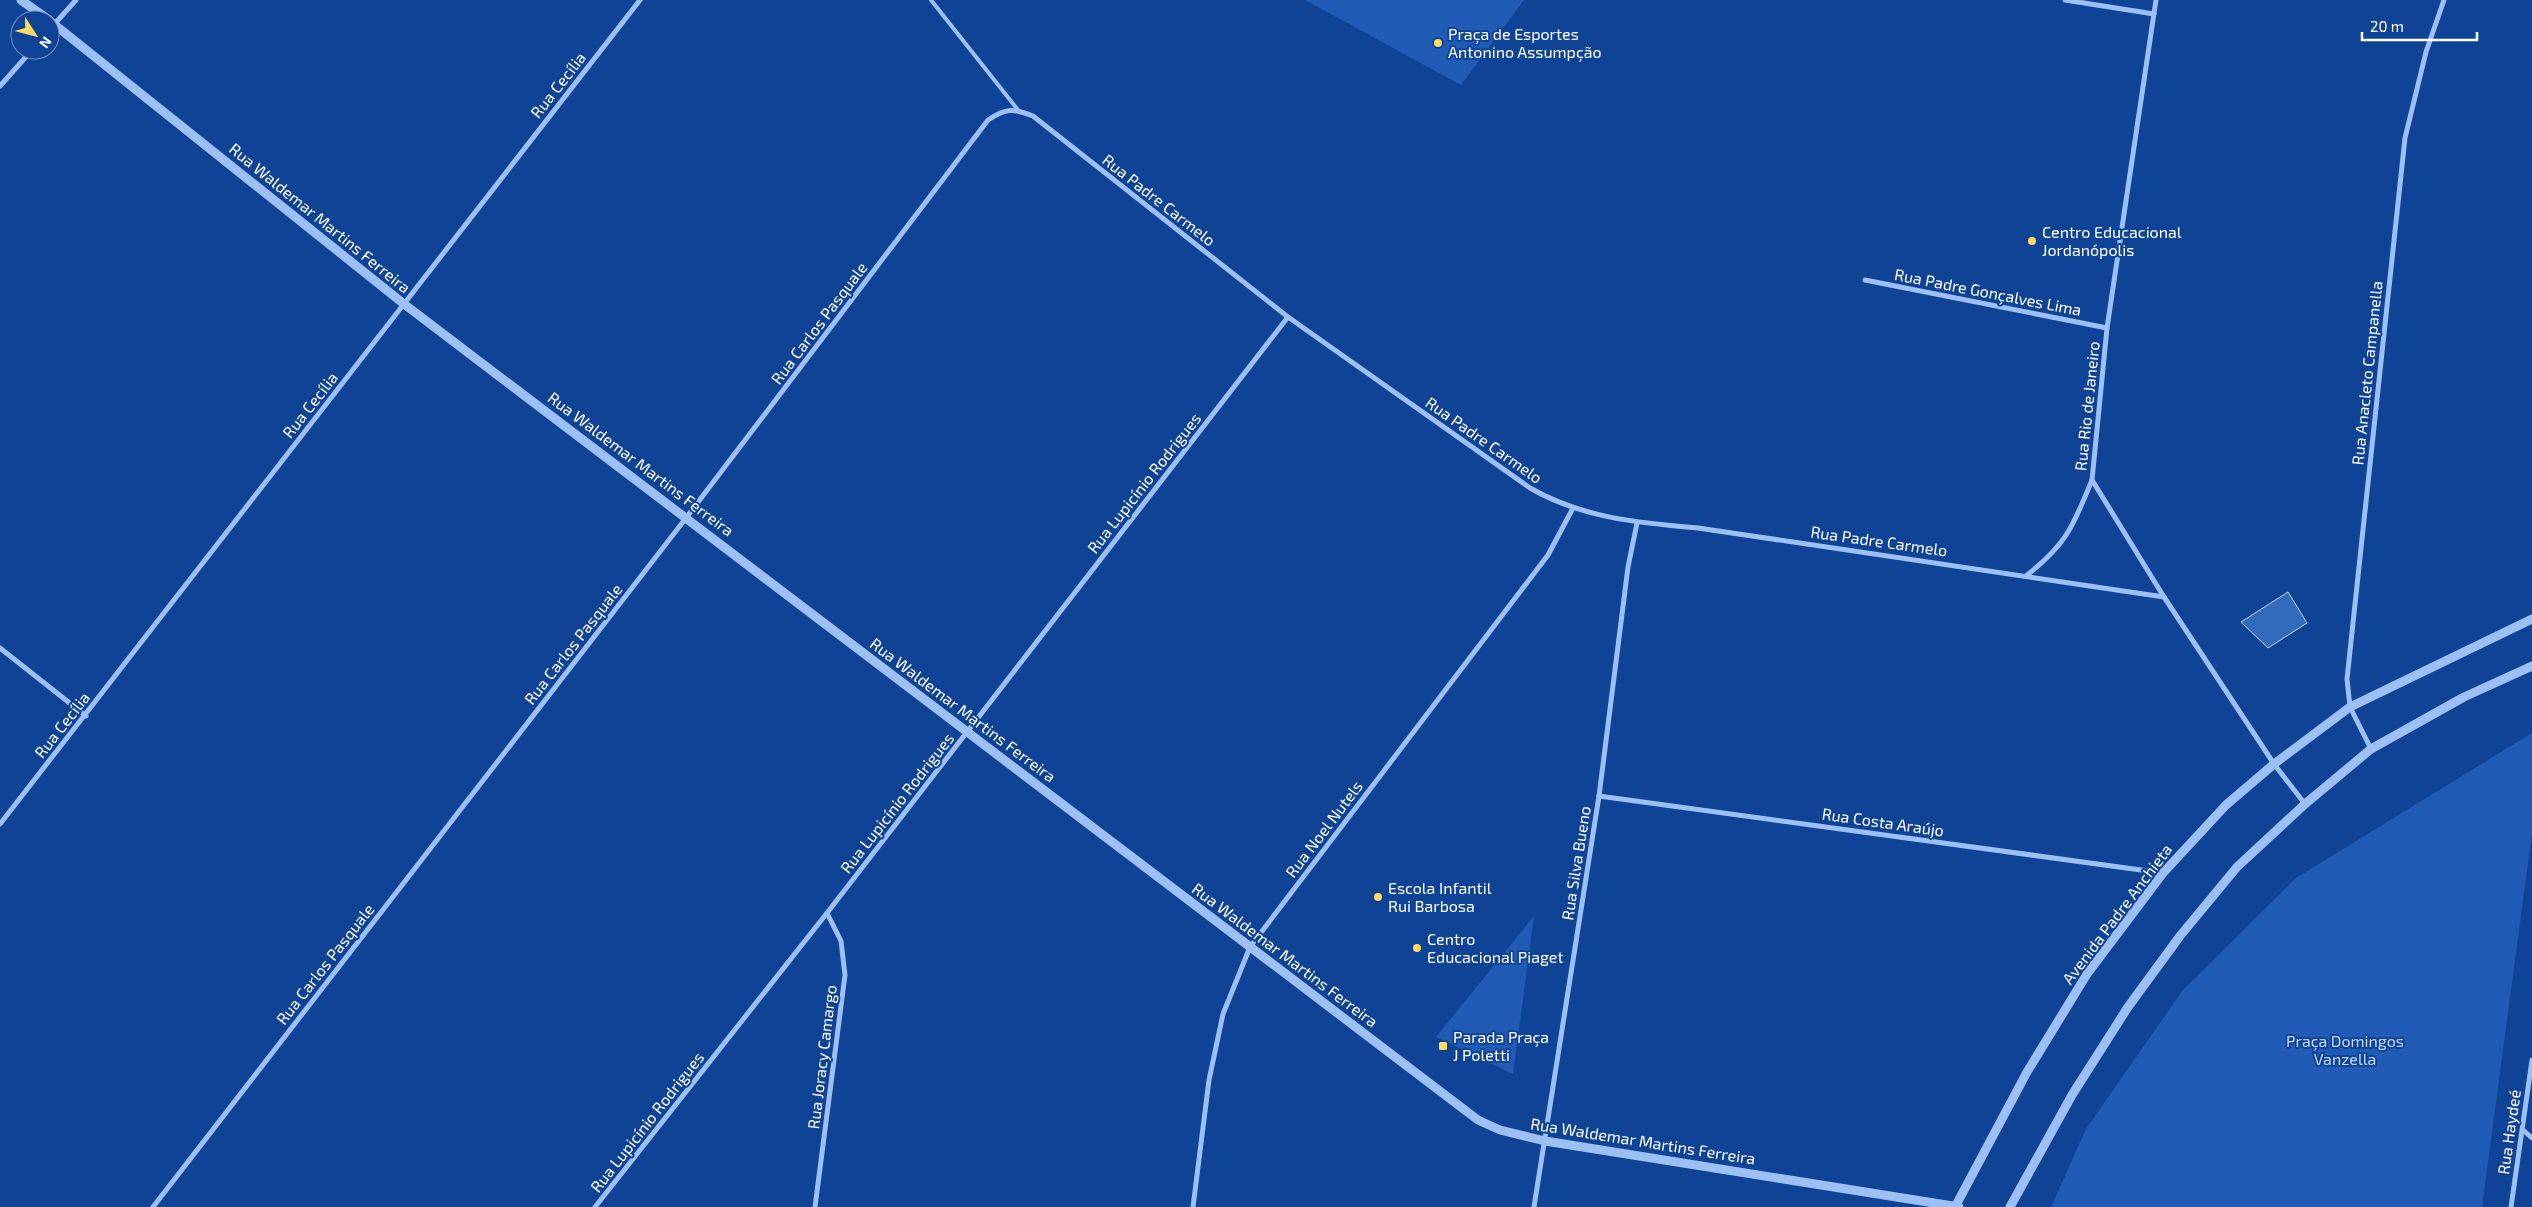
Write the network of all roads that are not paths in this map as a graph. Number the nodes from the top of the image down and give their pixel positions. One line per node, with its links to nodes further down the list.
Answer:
1 (21, 0): 8 (street, Rua Waldemar Martins Ferreira)
2 (76, 0): 10 (street)
3 (640, 0): 16 (street, Rua Cecília)
4 (931, 0): 14 (lane)
5 (2065, 0): 9 (street)
6 (2156, 0): 9 (street, Rua Rio de Janeiro)
7 (2444, 0): 28 (street, Rua Anacleto Campanella)
8 (34, 10)
9 (2154, 14): 18 (street, Rua Rio de Janeiro)
10 (60, 15)
11 (60, 31): 16 (street, Rua Waldemar Martins Ferreira)
12 (23, 60): 13 (street)
13 (0, 86)
14 (1018, 110): 17 (street, Rua Padre Carmelo); 21 (street, Rua Carlos Pasquale)
15 (1865, 280): 18 (street, Rua Padre Gonçalves Lima)
16 (404, 304): 21 (street, Rua Waldemar Martins Ferreira); 29 (street, Rua Cecília)
17 (1288, 317): 20 (street, Rua Padre Carmelo); 30 (street, Rua Lupicínio Rodrigues)
18 (2107, 328): 19 (street, Rua Rio de Janeiro)
19 (2092, 480): 23 (street); 24 (street, Rua Rio de Janeiro)
20 (1573, 508): 22 (street, Rua Padre Carmelo); 38 (street, Rua Noel Nutels)
21 (686, 518): 30 (street, Rua Waldemar Martins Ferreira); 43 (street, Rua Carlos Pasquale)
22 (1637, 523): 23 (street, Rua Padre Carmelo); 33 (street, Rua Silva Bueno)
23 (2027, 575): 24 (street, Rua Padre Carmelo)
24 (2164, 597): 32 (street, Rua Rio de Janeiro)
25 (2532, 619): 28 (street, Avenida Padre Anchieta)
26 (0, 648): 29 (street)
27 (2532, 666): 31 (street)
28 (2350, 707): 31 (street, Rua Anacleto Campanella); 32 (street, Avenida Padre Anchieta)
29 (86, 716): 35 (street, Rua Cecília)
30 (966, 733): 37 (street, Rua Lupicínio Rodrigues); 38 (street, Rua Waldemar Martins Ferreira)
31 (2371, 749): 34 (street)
32 (2274, 764): 34 (street, Rua Rio de Janeiro); 36 (street, Avenida Padre Anchieta)
33 (1599, 796): 36 (street, Rua Costa Araújo); 42 (street, Rua Silva Bueno)
34 (2305, 804): 50 (street)
35 (0, 824)
36 (2163, 872): 48 (street, Avenida Padre Anchieta)
37 (827, 913): 44 (street, Rua Lupicínio Rodrigues); 45 (street, Rua Joracy Camargo)
38 (1250, 947): 42 (street, Rua Waldemar Martins Ferreira); 46 (street, Rua Noel Nutels)
39 (2532, 1060): 40 (street, Rua Haydeé)
40 (2523, 1130): 41 (street); 51 (street, Rua Haydeé)
41 (2532, 1138)
42 (1545, 1141): 47 (street, Rua Silva Bueno); 48 (street, Rua Waldemar Martins Ferreira)
43 (153, 1207)
44 (595, 1207)
45 (815, 1207)
46 (1193, 1207)
47 (1534, 1207)
48 (1955, 1207): 49 (street)
49 (1959, 1207)
50 (2010, 1207)
51 (2511, 1207)

